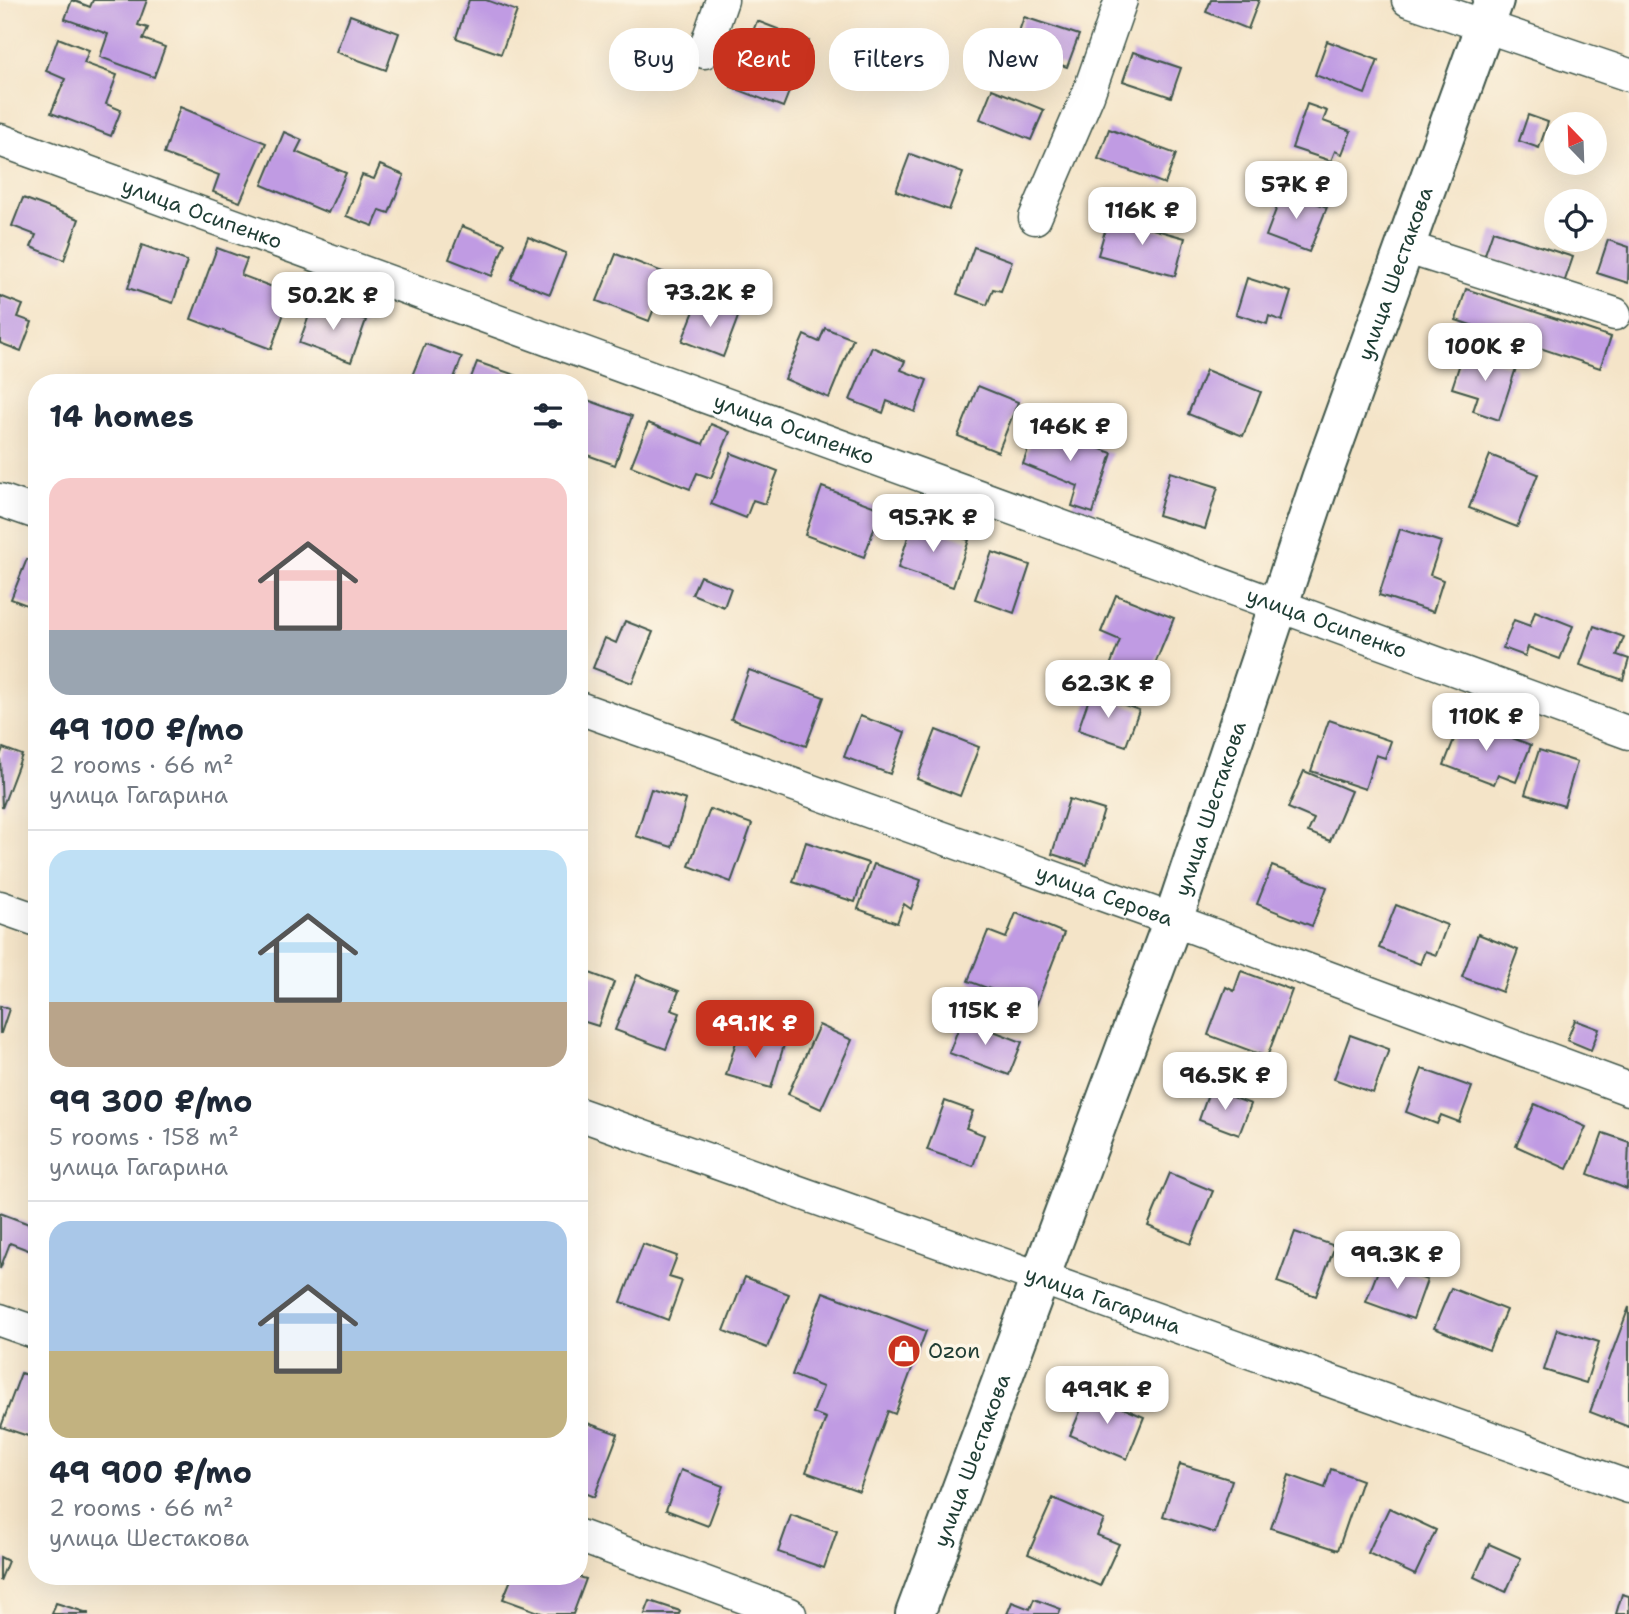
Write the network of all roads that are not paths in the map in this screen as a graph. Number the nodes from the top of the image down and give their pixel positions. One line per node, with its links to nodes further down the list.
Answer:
1 (722, 0): 5 (street)
2 (1121, 0): 8 (street)
3 (1408, 0): 4 (street)
4 (1490, 13): 6 (street); 9 (main road, улица Шестакова)
5 (704, 52)
6 (1629, 75)
7 (0, 140): 13 (street, улица Осипенко)
8 (1035, 218)
9 (1405, 247): 10 (street); 13 (main road, улица Шестакова)
10 (1615, 314)
11 (0, 500): 12 (street)
12 (28, 510)
13 (1278, 606): 15 (street, улица Осипенко); 18 (main road, улица Шестакова)
14 (588, 711): 18 (street, улица Серова)
15 (1629, 733)
16 (0, 907): 17 (street)
17 (28, 917)
18 (1173, 920): 19 (street, улица Серова); 21 (main road, улица Шестакова)
19 (1629, 1089)
20 (588, 1117): 21 (street, улица Гагарина)
21 (1040, 1278): 24 (street, улица Гагарина); 27 (main road, улица Шестакова)
22 (0, 1320): 23 (street)
23 (28, 1330)
24 (1629, 1487)
25 (588, 1538): 26 (street)
26 (790, 1614)
27 (915, 1614)

